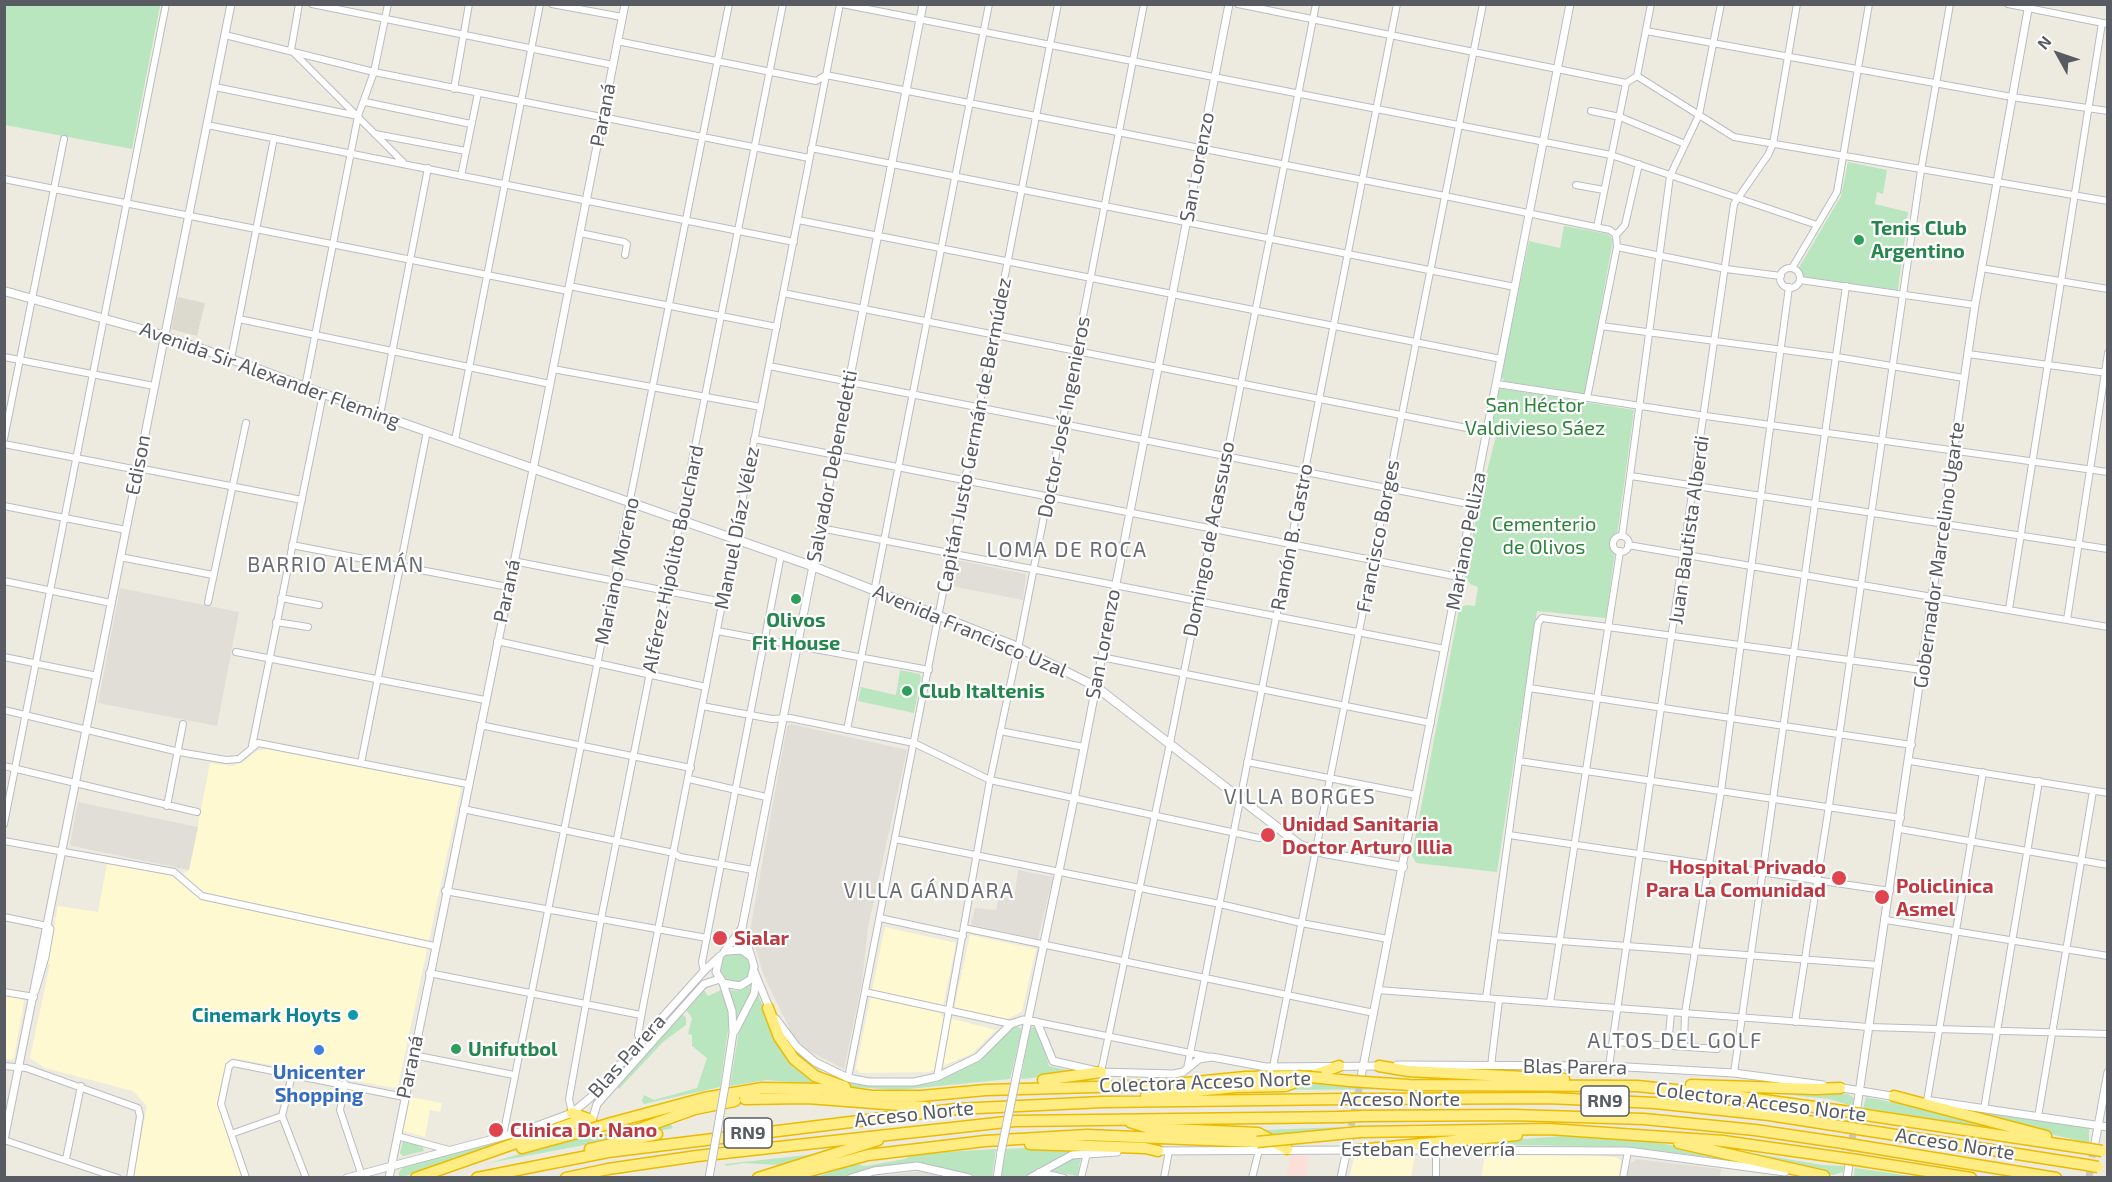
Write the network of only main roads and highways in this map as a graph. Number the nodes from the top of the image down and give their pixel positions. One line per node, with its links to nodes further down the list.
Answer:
1 (4, 291): 2 (main road, Avenida Sir Alexander Fleming)
2 (534, 468): 3 (main road, Avenida Francisco Uzal)
3 (1403, 867)
4 (768, 1008): 11 (highway)
5 (1339, 1066): 13 (highway)
6 (1379, 1066): 8 (highway)
7 (1101, 1072): 10 (highway)
8 (1637, 1086): 9 (highway); 10 (highway, Colectora Acceso Norte, bridge); 26 (highway, Colectora Acceso Norte, bridge)
9 (1840, 1088)
10 (969, 1091): 11 (highway, Colectora Acceso Norte)
11 (890, 1096): 18 (highway, Colectora Acceso Norte)
12 (1894, 1096): 26 (highway)
13 (1103, 1102): 14 (highway, Acceso Norte / RN9); 30 (highway, Acceso Norte / RN9, bridge)
14 (956, 1109): 18 (highway); 29 (highway, Acceso Norte / RN9)
15 (572, 1113): 17 (highway)
16 (1121, 1119): 20 (highway, Acceso Norte / RN9); 24 (highway); 39 (highway, Acceso Norte / RN9, bridge)
17 (590, 1125): 18 (highway, Colectora Acceso Norte, bridge); 32 (highway, Colectora Acceso Norte)
18 (609, 1126): 32 (highway)
19 (1586, 1131): 22 (highway); 23 (highway, bridge); 25 (highway)
20 (895, 1133): 34 (highway, Acceso Norte / RN9); 35 (highway)
21 (657, 1134): 29 (highway)
22 (1635, 1134): 31 (highway); 38 (highway)
23 (922, 1147): 27 (highway); 28 (highway)
24 (1287, 1149)
25 (1352, 1149)
26 (2098, 1149)
27 (1164, 1151)
28 (842, 1161): 36 (highway); 37 (highway)
29 (541, 1164): 33 (highway, Acceso Norte / RN9)
30 (2098, 1167)
31 (1827, 1177)
32 (417, 1178)
33 (477, 1178)
34 (566, 1178)
35 (758, 1178)
36 (784, 1178)
37 (805, 1178)
38 (1971, 1178)
39 (2056, 1178)

